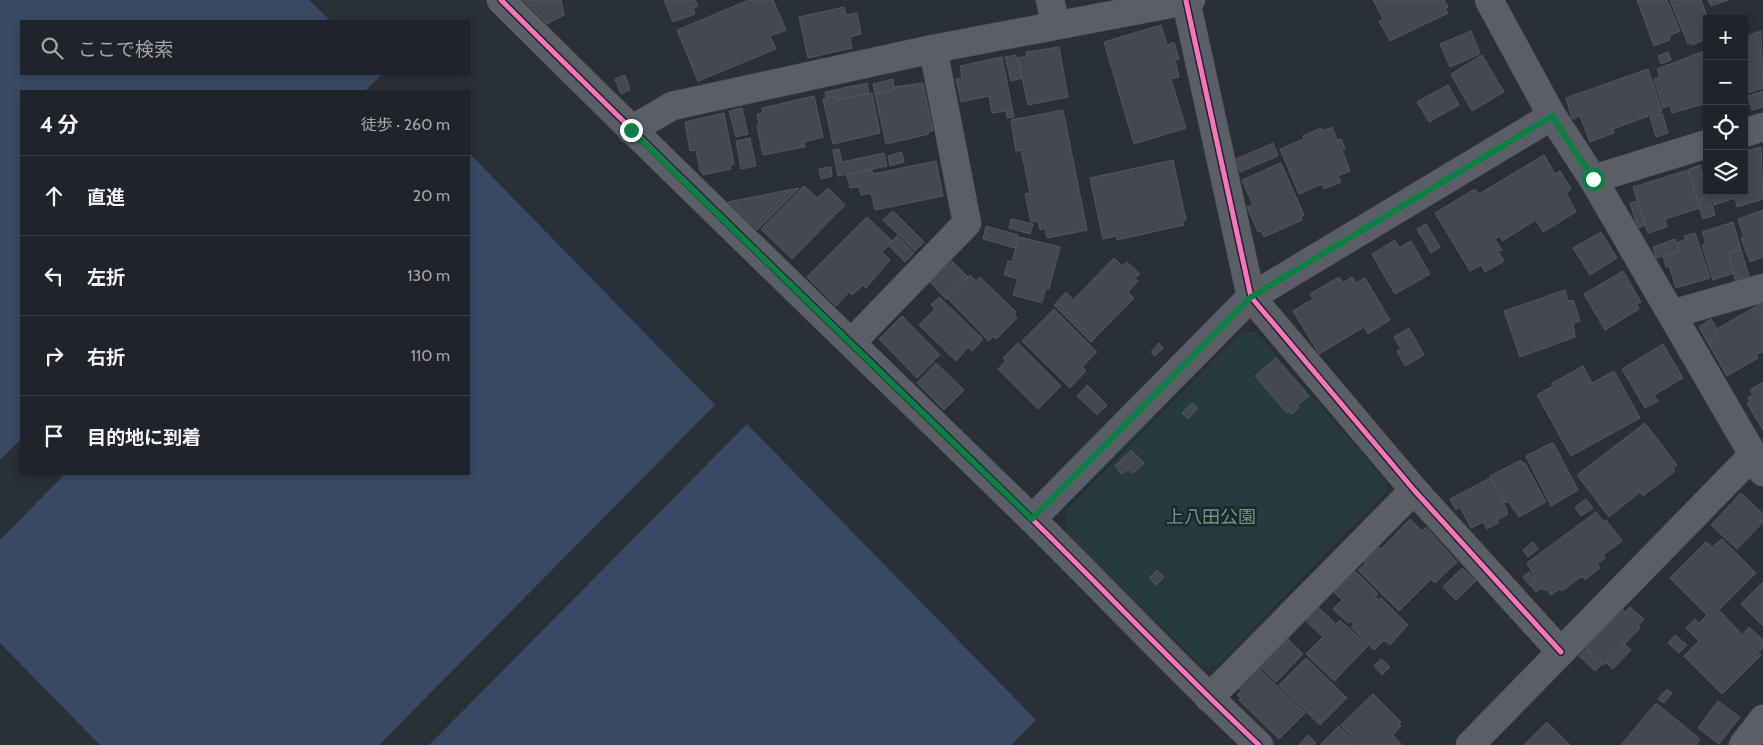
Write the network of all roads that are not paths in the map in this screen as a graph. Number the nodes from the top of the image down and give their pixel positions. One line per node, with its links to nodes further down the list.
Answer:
1 (501, 0): 8 (street)
2 (1490, 0): 6 (street)
3 (1188, 1): 4 (street); 13 (street)
4 (1053, 12): 5 (street)
5 (932, 50): 8 (street); 15 (street)
6 (1552, 116): 11 (street); 13 (street)
7 (1763, 127): 9 (street)
8 (631, 130): 15 (street)
9 (1748, 132)
10 (1703, 145): 11 (street)
11 (1593, 179): 14 (street)
12 (1763, 288): 14 (street)
13 (1251, 297): 17 (street); 18 (street)
14 (1672, 314): 16 (street)
15 (852, 343): 18 (street)
16 (1758, 464): 19 (street)
17 (1414, 490): 19 (street); 20 (street)
18 (1032, 519): 20 (street)
19 (1561, 652): 23 (street)
20 (1208, 698): 22 (street)
21 (1763, 719): 24 (street)
22 (1259, 745)
23 (1470, 745)
24 (1743, 745)

